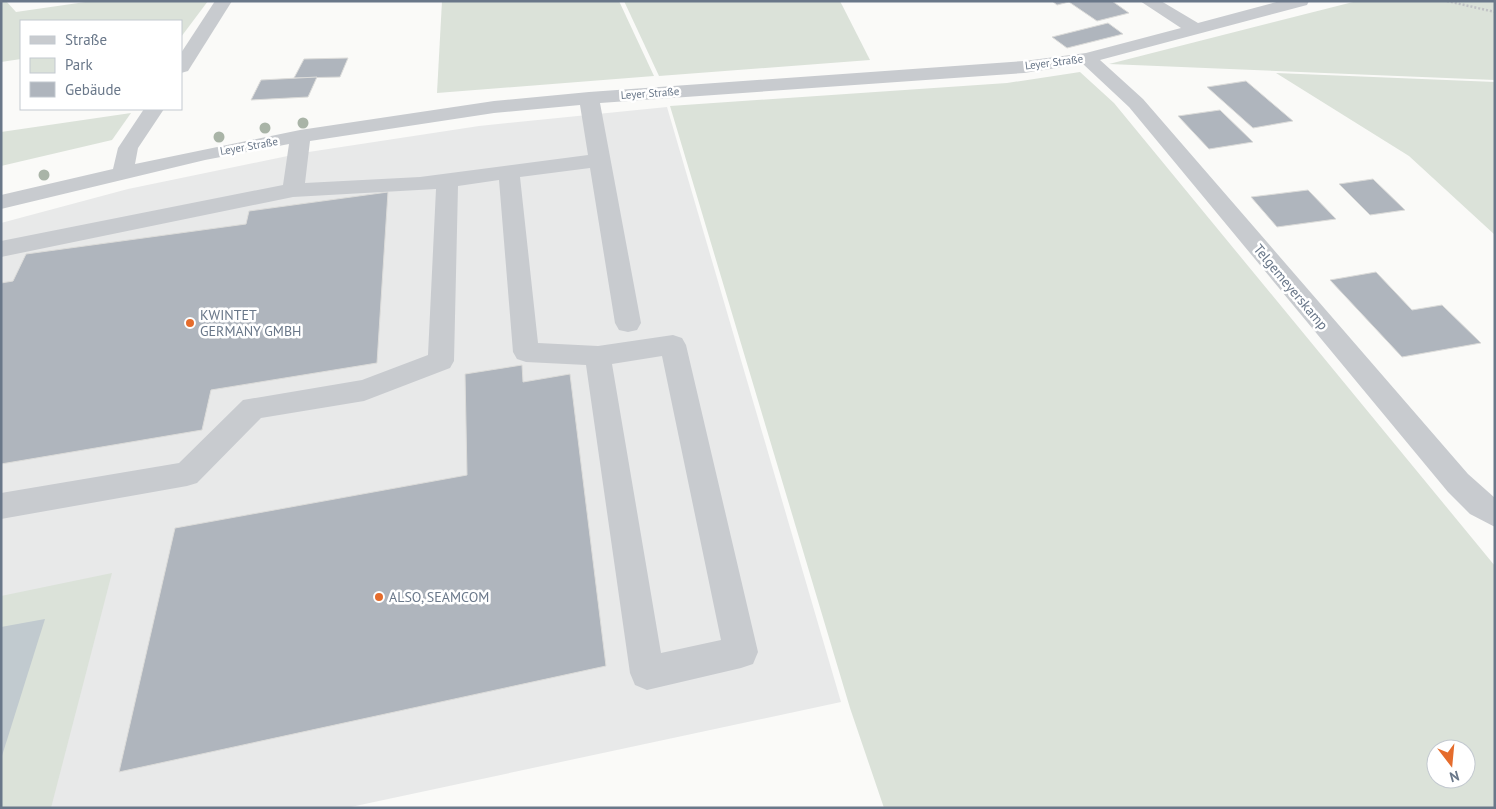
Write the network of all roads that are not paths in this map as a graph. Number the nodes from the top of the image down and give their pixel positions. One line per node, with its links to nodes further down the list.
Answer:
1 (224, 1): 6 (street)
2 (1148, 1): 4 (street)
3 (1301, 1): 4 (street, Leyer Straße)
4 (1198, 30): 5 (street, Leyer Straße)
5 (1087, 58): 7 (street, Leyer Straße); 20 (street, Telgemeyerskamp)
6 (182, 65)
7 (589, 98): 9 (street, Leyer Straße); 10 (street)
8 (153, 110): 11 (street)
9 (300, 136): 11 (street, Leyer Straße); 14 (street)
10 (599, 160): 12 (street); 17 (street)
11 (123, 172): 15 (street, Leyer Straße)
12 (509, 172): 13 (street); 18 (street)
13 (447, 180): 14 (street); 19 (street)
14 (293, 190): 16 (street)
15 (1, 202)
16 (1, 249)
17 (628, 323)
18 (598, 356): 18 (street)
19 (1, 506)
20 (1495, 514)

